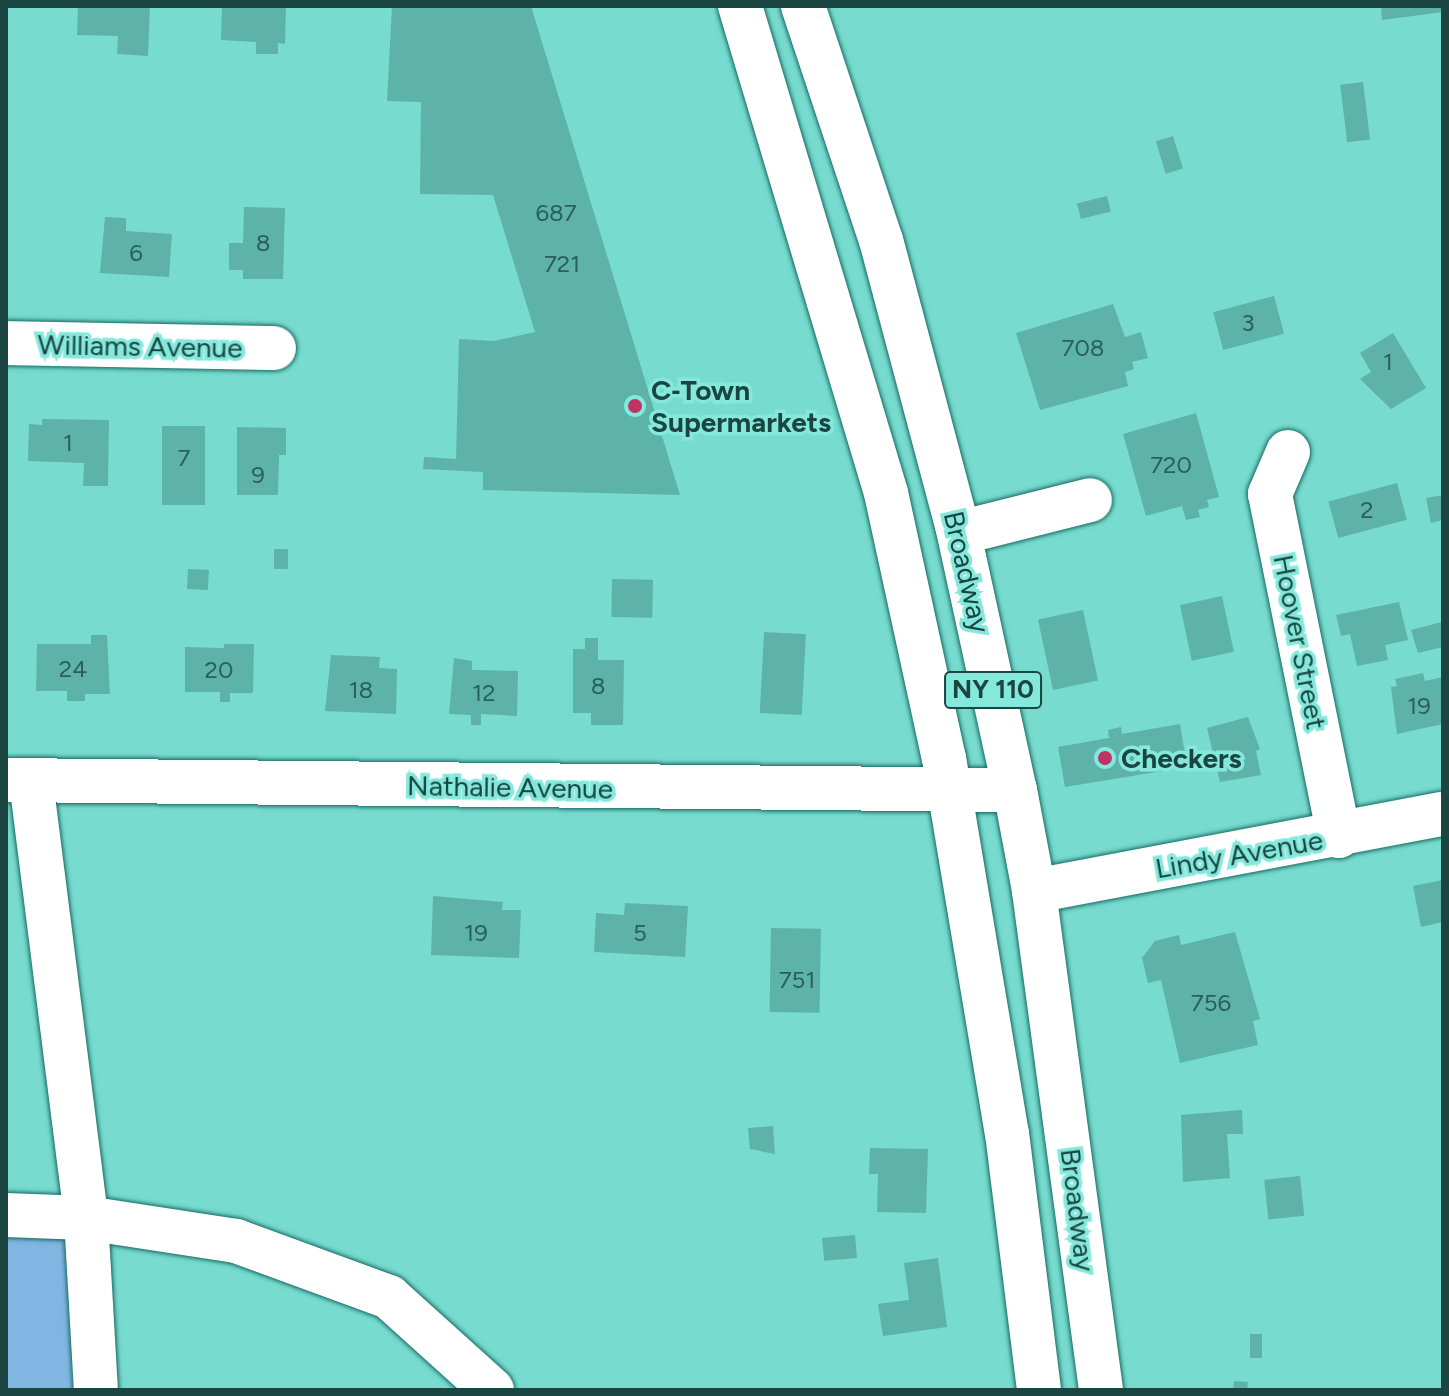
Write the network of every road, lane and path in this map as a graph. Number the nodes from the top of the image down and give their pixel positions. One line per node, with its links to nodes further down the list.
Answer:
1 (740, 6): 10 (main road, NY 110)
2 (803, 6): 7 (main road, Broadway / NY 110)
3 (6, 343): 4 (main road, Williams Avenue)
4 (274, 348)
5 (1288, 452): 12 (main road, Hoover Street)
6 (1090, 500): 7 (main road)
7 (959, 533): 9 (main road, Broadway / NY 110)
8 (18, 781): 10 (main road, Nathalie Avenue); 15 (main road)
9 (1015, 790): 10 (main road, Nathalie Avenue); 13 (main road, Broadway / NY 110)
10 (952, 791): 18 (main road, NY 110)
11 (1443, 814): 12 (main road, Lindy Avenue)
12 (1339, 836): 13 (main road, Lindy Avenue)
13 (1034, 891): 19 (main road, Broadway / NY 110)
14 (6, 1215): 15 (main road)
15 (86, 1218): 16 (main road); 17 (main road)
16 (96, 1390)
17 (492, 1390)
18 (1039, 1390)
19 (1101, 1390)

